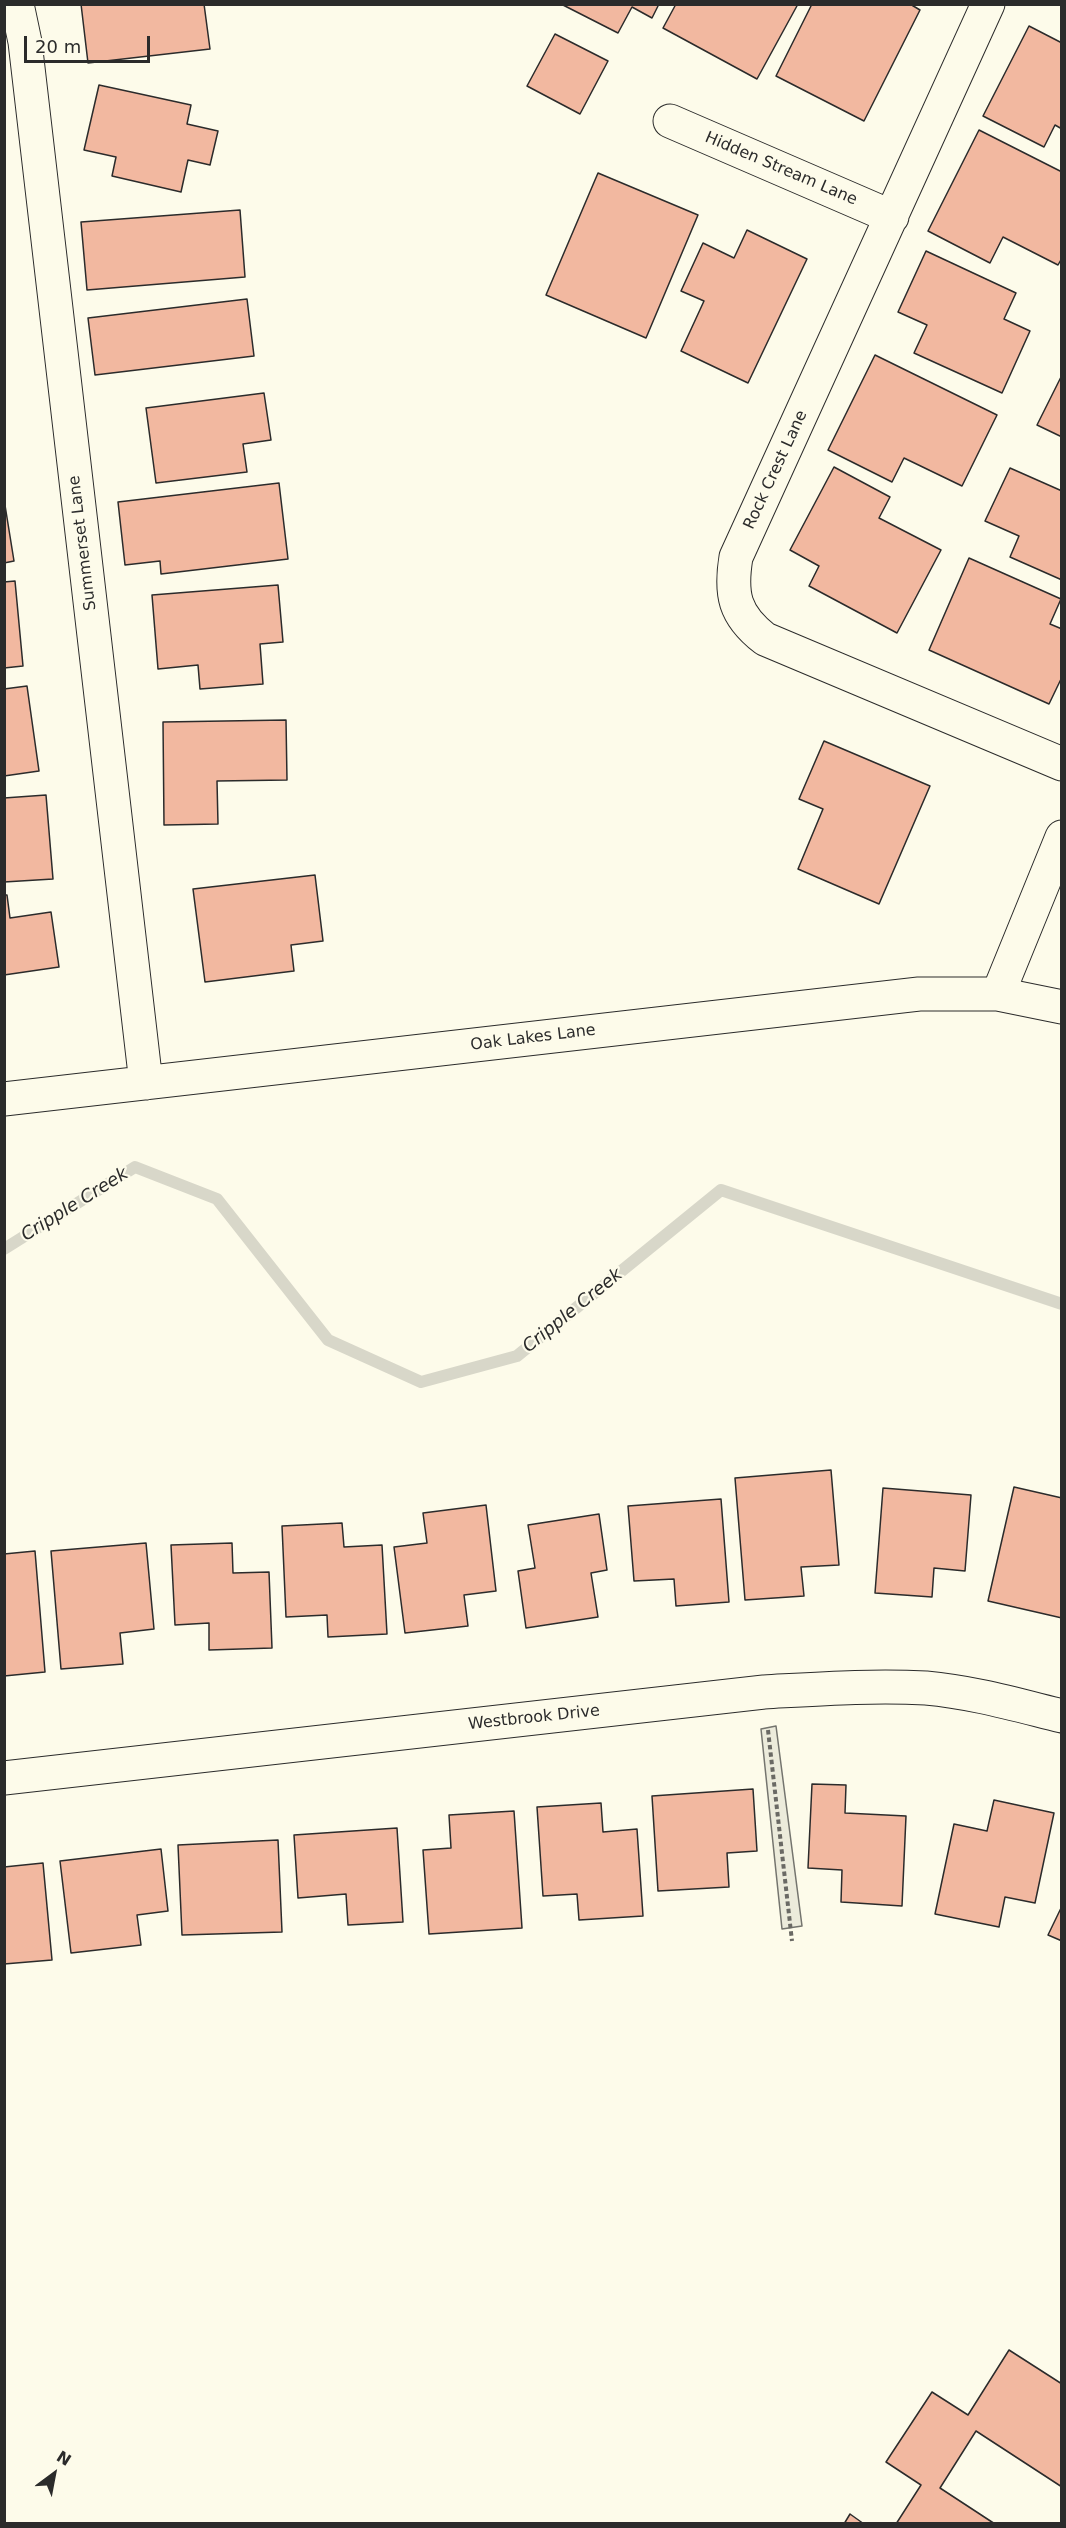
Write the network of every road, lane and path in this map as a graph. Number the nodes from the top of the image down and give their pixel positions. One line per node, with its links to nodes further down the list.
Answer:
1 (17, 4): 9 (street, Summerset Lane)
2 (988, 4): 4 (street, Rock Crest Lane)
3 (670, 121): 4 (street, Hidden Stream Lane)
4 (892, 217): 5 (street, Rock Crest Lane)
5 (1062, 764)
6 (1062, 837): 7 (street)
7 (998, 994): 8 (street, Oak Lakes Lane); 9 (street, Oak Lakes Lane)
8 (1062, 1007)
9 (146, 1083): 10 (street, Oak Lakes Lane)
10 (4, 1099)
11 (764, 1692): 12 (street, Westbrook Drive); 13 (street, Westbrook Drive); 14 (path)
12 (1062, 1716)
13 (4, 1779)
14 (792, 1941)

